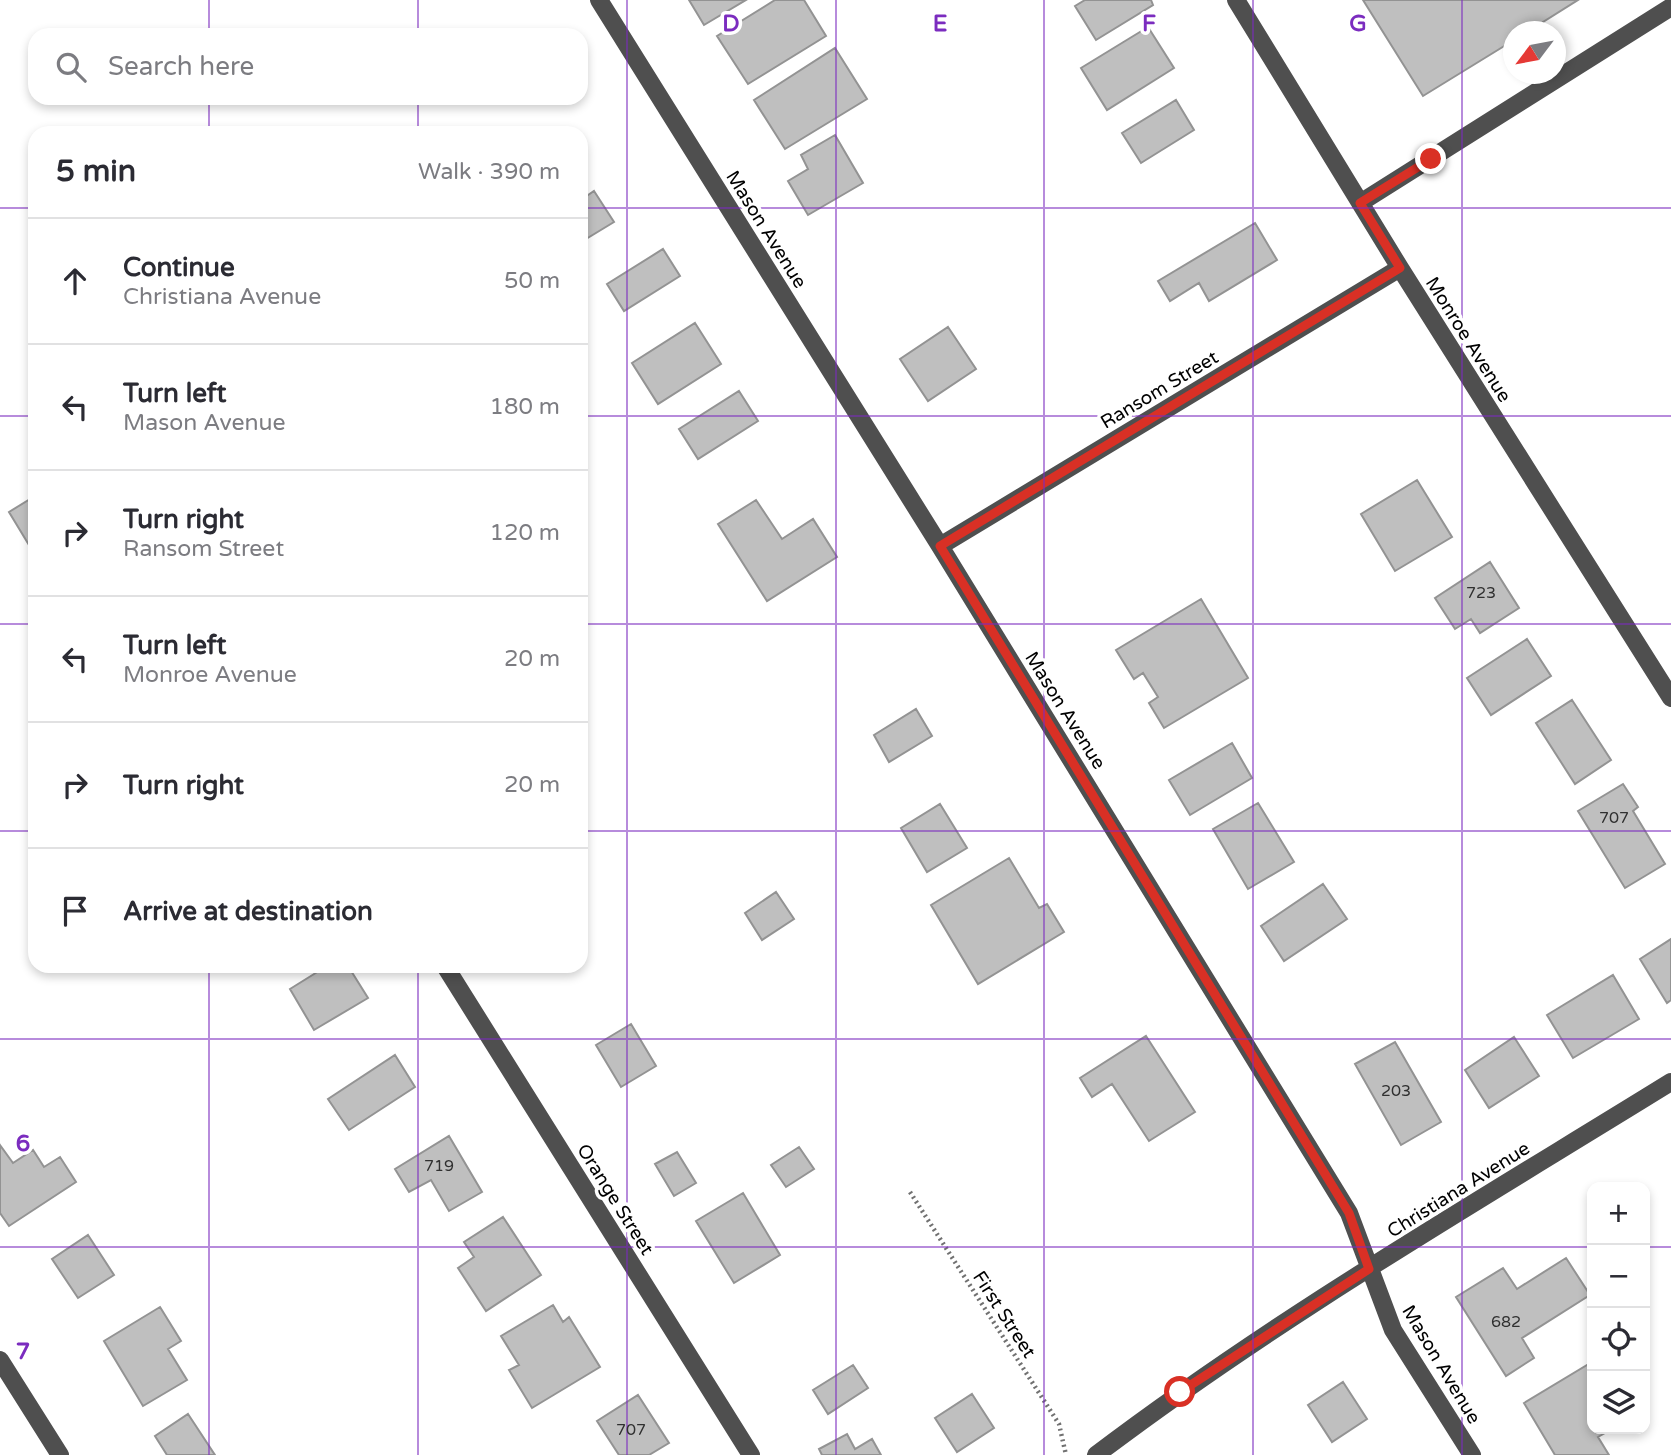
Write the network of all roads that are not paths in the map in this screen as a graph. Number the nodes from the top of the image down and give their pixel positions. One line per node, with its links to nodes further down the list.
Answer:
1 (599, 0): 6 (street, Mason Avenue)
2 (1236, 0): 4 (street, Monroe Avenue)
3 (1671, 7): 4 (street)
4 (1360, 203): 5 (street, Monroe Avenue)
5 (1400, 268): 6 (street, Ransom Street); 7 (street, Monroe Avenue)
6 (940, 546): 10 (street, Mason Avenue)
7 (1671, 698)
8 (449, 973): 13 (street, Orange Street)
9 (1671, 1082): 10 (street, Christiana Avenue)
10 (1369, 1269): 14 (street, Christiana Avenue); 15 (street, Mason Avenue)
11 (0, 1360): 12 (street)
12 (60, 1455)
13 (751, 1455)
14 (1096, 1455)
15 (1472, 1455)

